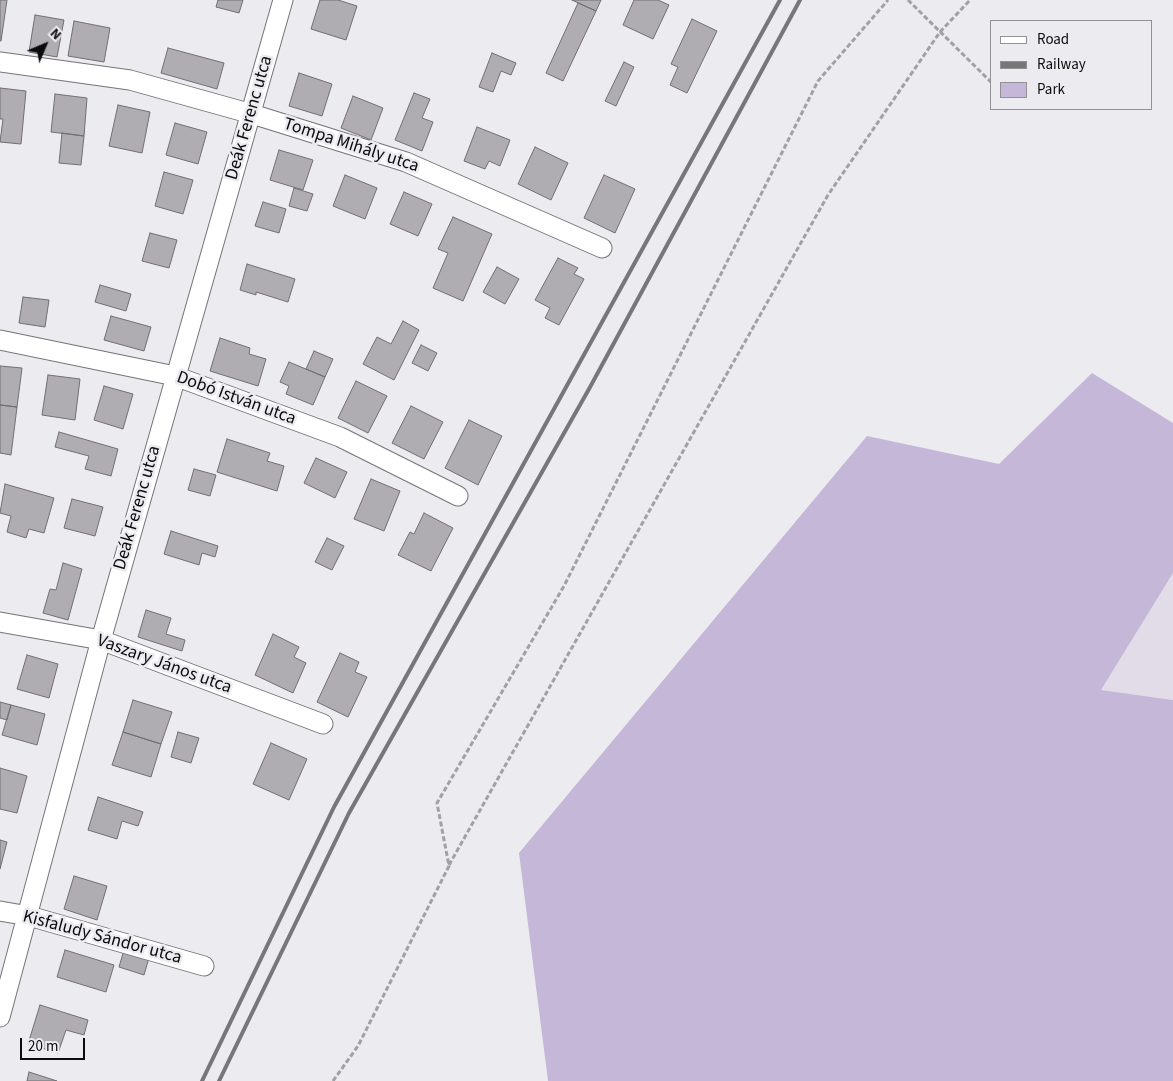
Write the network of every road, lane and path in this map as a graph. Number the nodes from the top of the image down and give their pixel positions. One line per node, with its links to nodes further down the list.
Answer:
1 (283, 0): 8 (street, Deák Ferenc utca)
2 (888, 0): 16 (path)
3 (908, 0): 5 (path)
4 (970, 0): 5 (path)
5 (940, 32): 7 (path); 16 (path)
6 (0, 62): 8 (street, Tompa Mihály utca)
7 (990, 82)
8 (252, 114): 9 (street, Tompa Mihály utca); 11 (street, Deák Ferenc utca)
9 (602, 248)
10 (0, 340): 11 (street, Dobó István utca)
11 (175, 376): 12 (street, Dobó István utca); 14 (street, Deák Ferenc utca)
12 (458, 496)
13 (0, 622): 14 (street, Vaszary János utca)
14 (101, 640): 15 (street, Vaszary János utca); 18 (street, Deák Ferenc utca)
15 (323, 724)
16 (449, 866): 21 (path)
17 (0, 911): 18 (street, Kisfaludy Sándor utca)
18 (28, 916): 19 (street, Kisfaludy Sándor utca); 20 (street, Deák Ferenc utca)
19 (204, 966)
20 (0, 1017)
21 (333, 1081)

